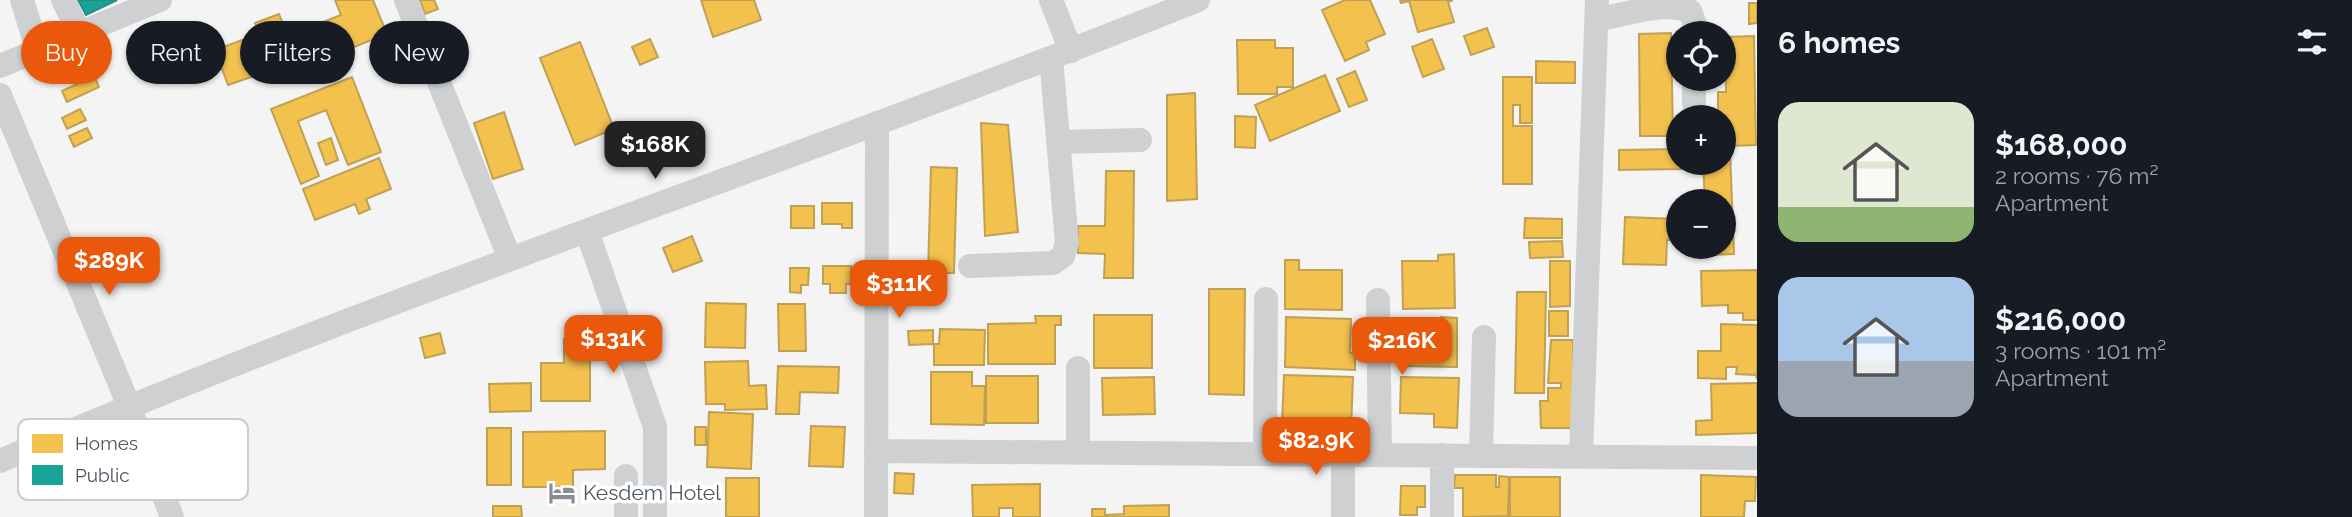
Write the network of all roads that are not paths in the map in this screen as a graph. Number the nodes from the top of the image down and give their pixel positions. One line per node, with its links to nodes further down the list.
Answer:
1 (22, 0): 8 (street)
2 (63, 0): 9 (street)
3 (160, 0): 10 (street)
4 (406, 0): 23 (street)
5 (1051, 0): 12 (street)
6 (1198, 0): 12 (street)
7 (1597, 10): 11 (street); 40 (street)
8 (29, 21)
9 (74, 21)
10 (111, 21)
11 (1694, 21)
12 (1061, 55): 18 (street); 20 (street)
13 (21, 58): 14 (street)
14 (0, 66)
15 (1694, 91): 17 (street)
16 (0, 95): 21 (street)
17 (1694, 104)
18 (877, 123): 22 (street); 32 (street)
19 (1140, 139): 20 (street)
20 (1059, 142): 24 (street)
21 (11, 149): 29 (street)
22 (587, 231): 23 (street); 47 (street)
23 (510, 260): 29 (street)
24 (970, 266)
25 (1266, 299): 35 (street)
26 (1378, 300): 37 (street)
27 (1484, 337): 39 (street)
28 (1079, 368): 34 (street)
29 (129, 406): 30 (street); 31 (street)
30 (99, 419)
31 (134, 419)
32 (876, 451): 34 (street); 48 (street)
33 (18, 453): 42 (street)
34 (1078, 453): 35 (street)
35 (1265, 454): 36 (street)
36 (1343, 454): 37 (street); 49 (street)
37 (1380, 455): 38 (street)
38 (1442, 455): 39 (street); 50 (street)
39 (1481, 456): 40 (street)
40 (1581, 456): 41 (street)
41 (1757, 458)
42 (0, 461)
43 (626, 476): 46 (street)
44 (165, 500): 45 (street)
45 (172, 517)
46 (626, 517)
47 (655, 517)
48 (876, 517)
49 (1343, 517)
50 (1442, 517)

